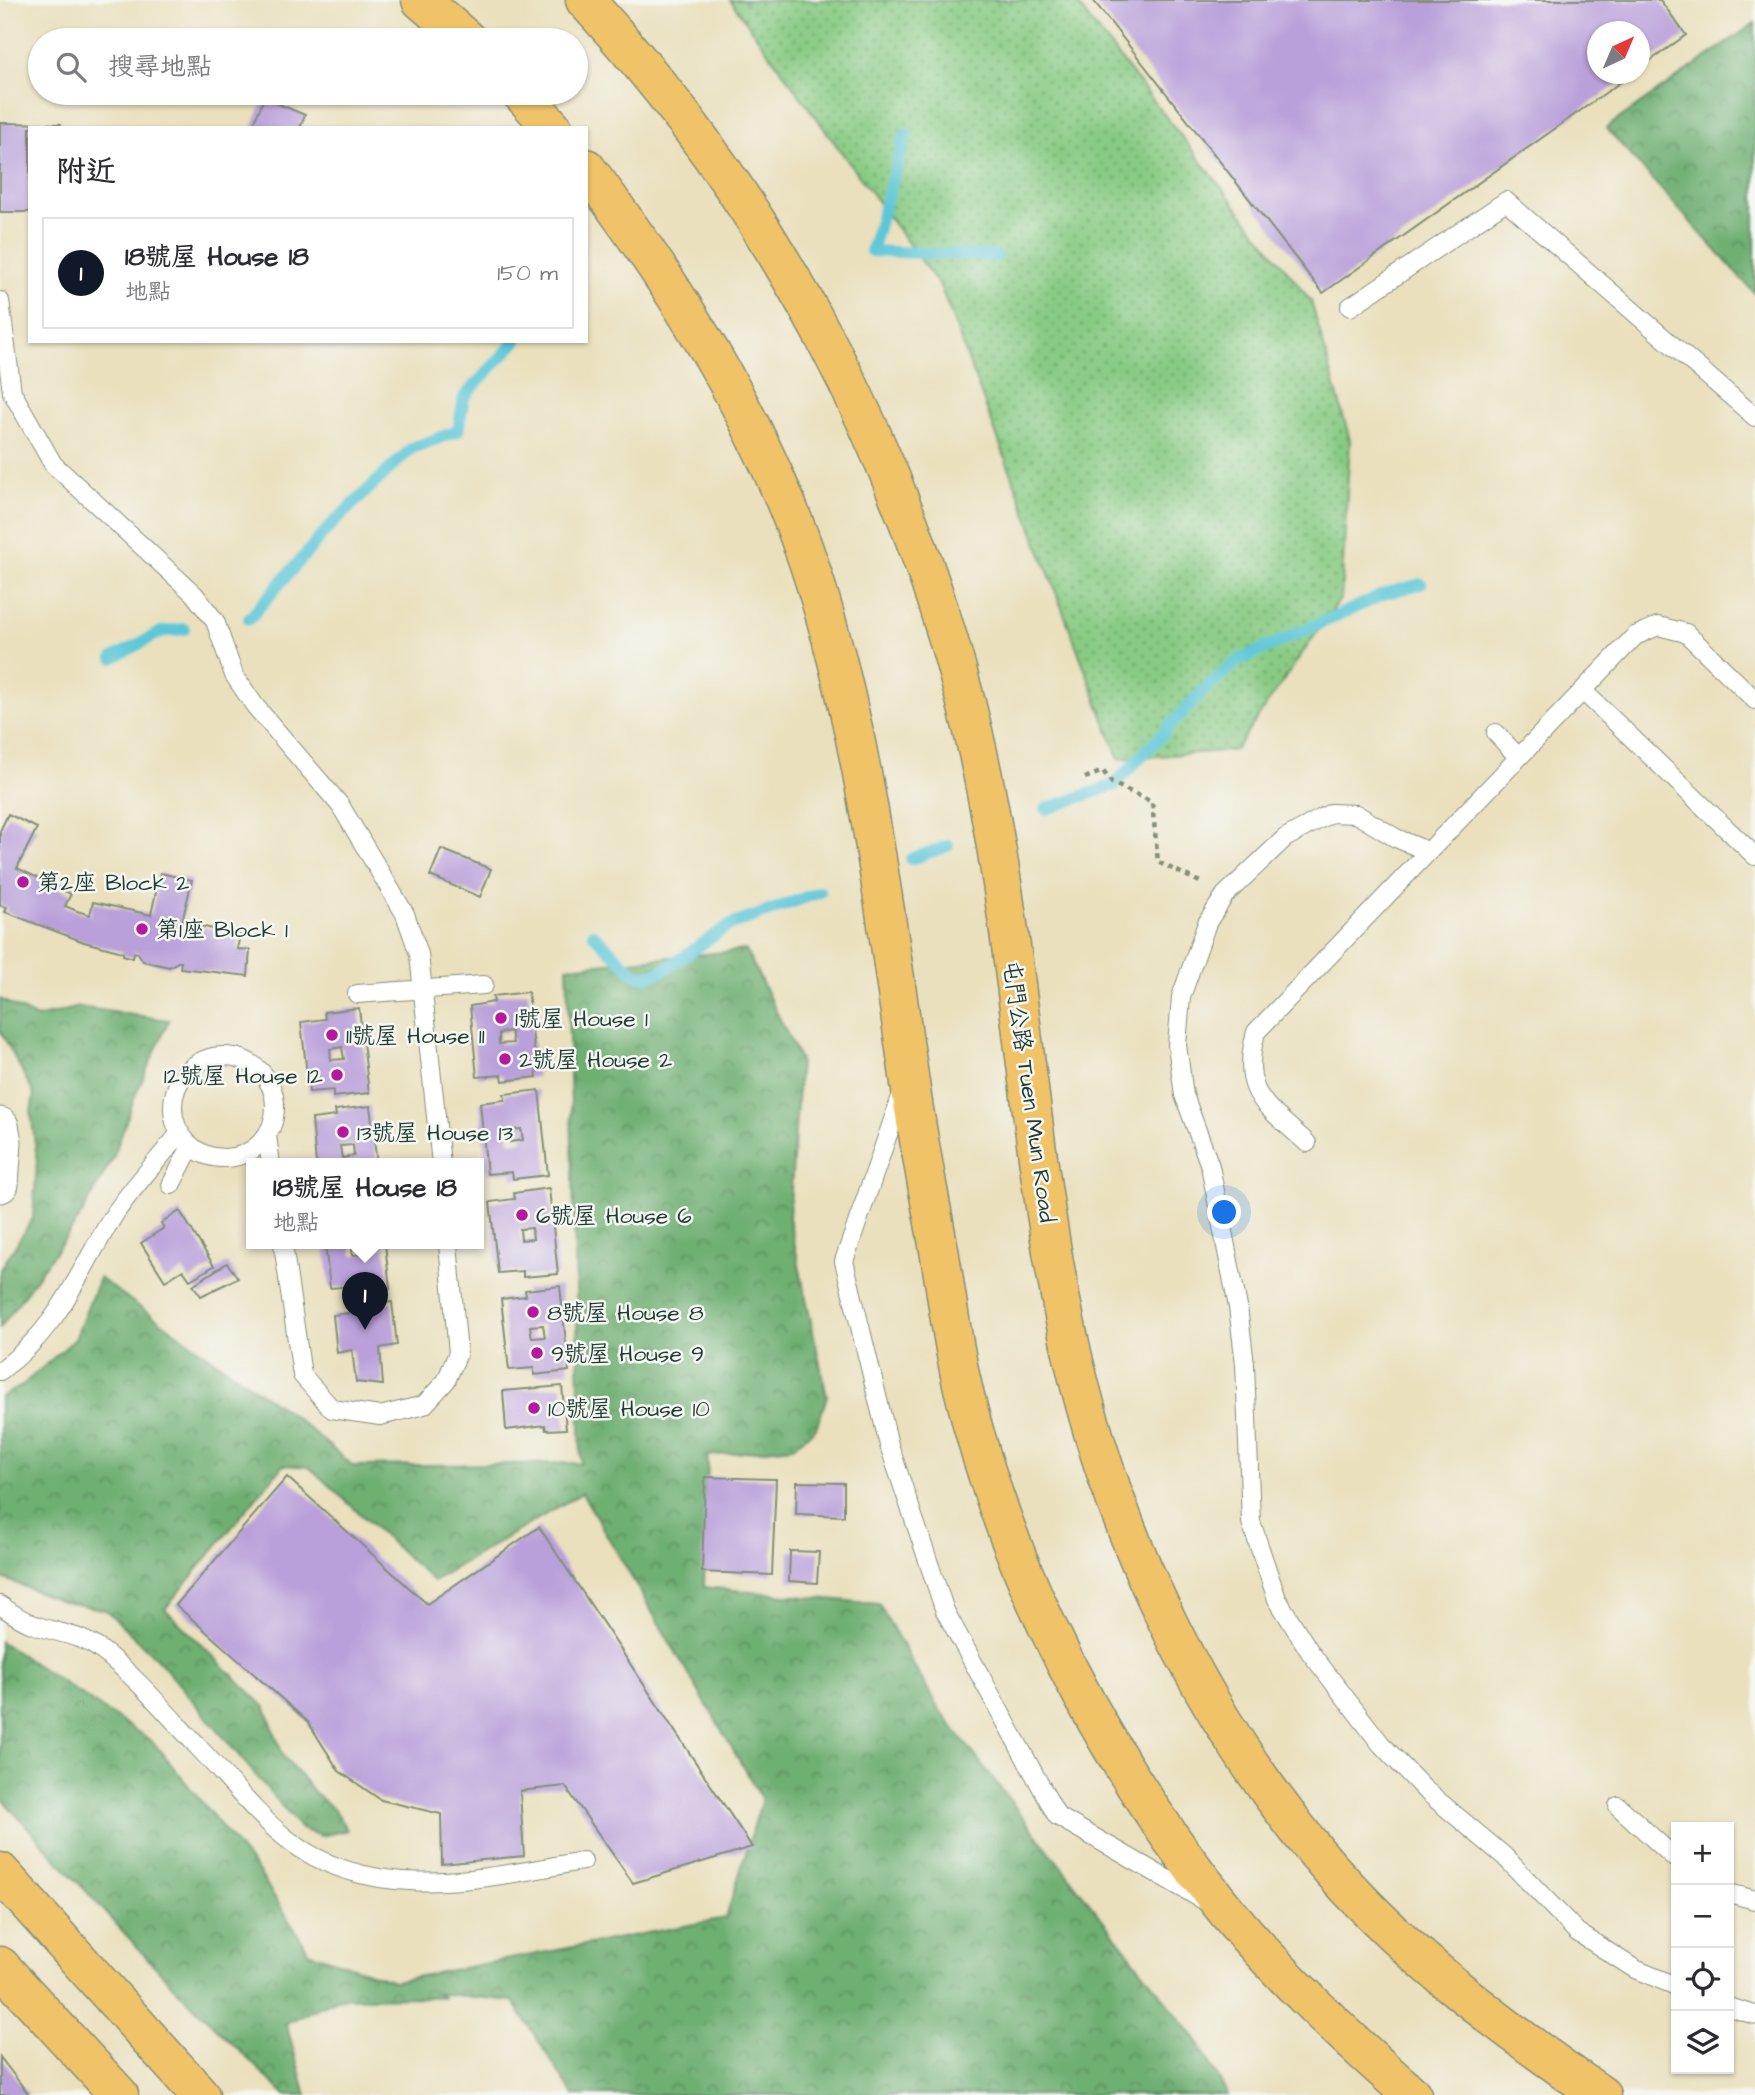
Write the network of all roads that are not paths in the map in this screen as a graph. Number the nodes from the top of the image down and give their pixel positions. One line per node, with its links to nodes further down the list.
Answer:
1 (421, 0): 3 (main road)
2 (585, 0): 46 (main road, 屯門公路 Tuen Mun Road)
3 (453, 28)
4 (532, 105): 5 (main road)
5 (551, 126)
6 (588, 171): 19 (main road)
7 (0, 301): 17 (lane)
8 (1350, 307): 9 (lane)
9 (1755, 418)
10 (1584, 692): 11 (lane); 13 (lane); 15 (lane)
11 (1755, 701)
12 (1496, 733): 13 (lane)
13 (1518, 757): 14 (lane)
14 (1426, 851): 23 (lane); 40 (lane)
15 (1755, 856)
16 (484, 985): 17 (lane)
17 (424, 990): 18 (lane); 25 (lane)
18 (357, 994)
19 (909, 1076): 38 (main road); 38 (lane)
20 (0, 1126): 26 (street)
21 (267, 1136): 22 (lane); 22 (lane); 24 (lane)
22 (186, 1139): 27 (lane); 30 (lane)
23 (1307, 1143)
24 (270, 1158)
25 (440, 1158)
26 (0, 1184)
27 (170, 1185)
28 (284, 1249): 29 (lane)
29 (448, 1249)
30 (0, 1371)
31 (0, 1605): 34 (lane)
32 (1618, 1806): 33 (lane)
33 (1671, 1854)
34 (583, 1861)
35 (0, 1872): 44 (main road)
36 (1734, 1894): 37 (lane)
37 (1755, 1900)
38 (1229, 1915): 45 (main road)
39 (0, 1966): 43 (main road)
40 (1671, 1984)
41 (1734, 2009): 42 (lane)
42 (1755, 2015)
43 (119, 2095)
44 (200, 2095)
45 (1412, 2095)
46 (1601, 2095)

